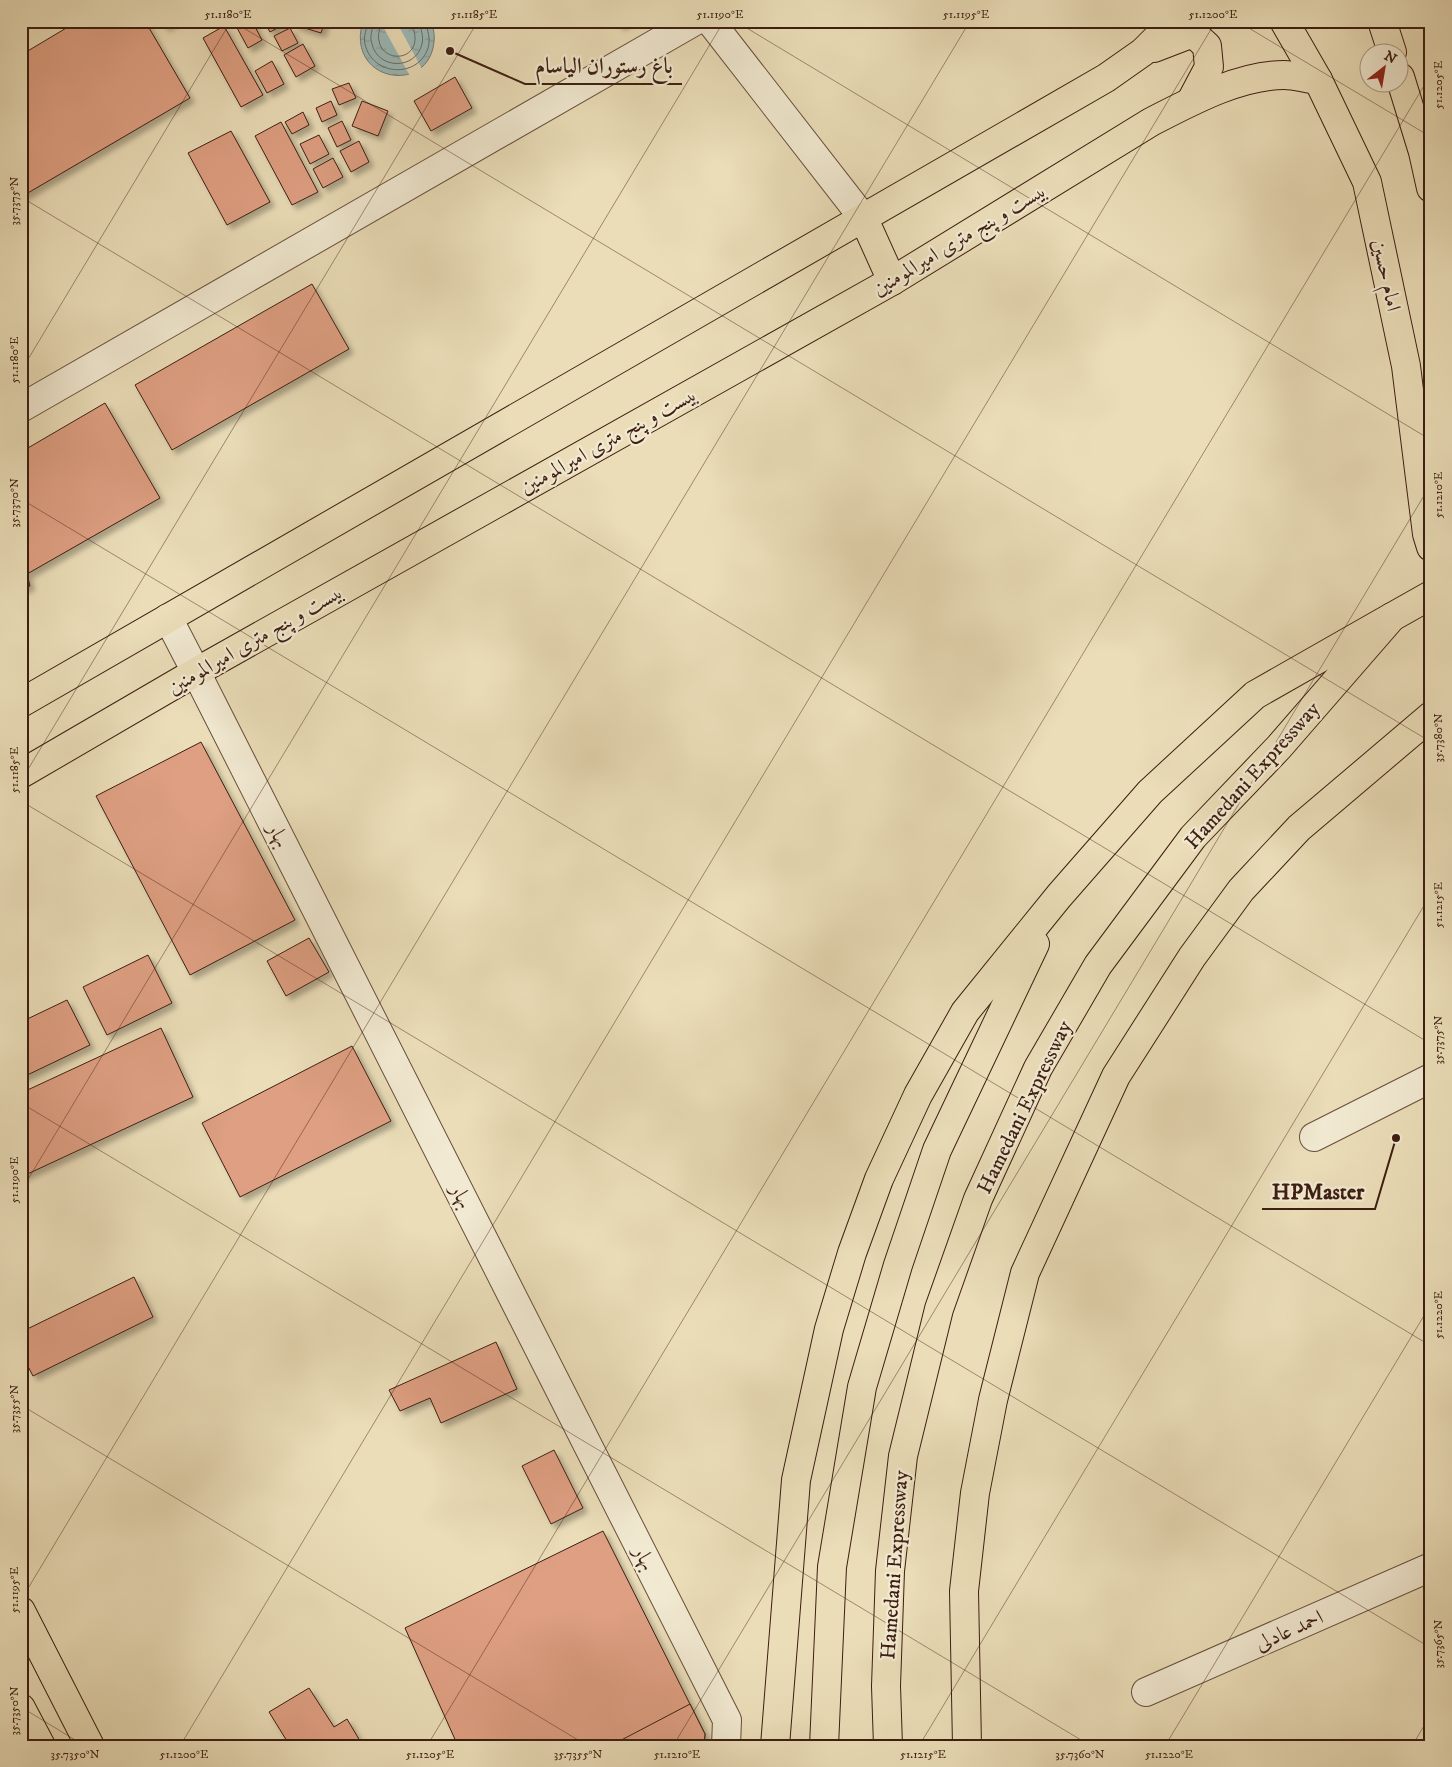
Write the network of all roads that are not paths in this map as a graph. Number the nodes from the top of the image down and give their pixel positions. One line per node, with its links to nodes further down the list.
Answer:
1 (696, 21): 14 (street)
2 (710, 21): 12 (street)
3 (1174, 21): 7 (main road)
4 (1284, 21): 8 (main road, امام حسین)
5 (1382, 21): 6 (main road)
6 (1389, 42)
7 (1143, 52): 10 (main road); 12 (main road)
8 (1318, 80): 10 (main road, بیست و پنج متری امیرالمومنین); 15 (main road, امام حسین)
9 (1405, 92): 11 (main road)
10 (1191, 101): 13 (main road, بیست و پنج متری امیرالمومنین)
11 (1431, 188)
12 (864, 219): 13 (main road); 18 (main road)
13 (892, 281): 19 (main road, بیست و پنج متری امیرالمومنین)
14 (21, 408)
15 (1431, 547)
16 (1431, 595): 17 (main road, Hamedani Expressway)
17 (1392, 617): 23 (main road); 35 (main road, Hamedani Expressway)
18 (168, 618): 19 (street, بهار); 20 (main road)
19 (196, 672): 22 (main road, بیست و پنج متری امیرالمومنین); 30 (street, بهار)
20 (21, 703)
21 (1431, 716): 36 (main road)
22 (21, 774)
23 (1059, 896): 33 (main road); 34 (main road)
24 (1431, 1078): 25 (street)
25 (1314, 1136)
26 (1431, 1567): 28 (street, احمد عادلی)
27 (21, 1611): 32 (main road)
28 (1146, 1692)
29 (21, 1708): 31 (main road)
30 (726, 1733)
31 (40, 1746)
32 (90, 1746)
33 (775, 1746)
34 (824, 1746)
35 (888, 1746)
36 (967, 1746)

